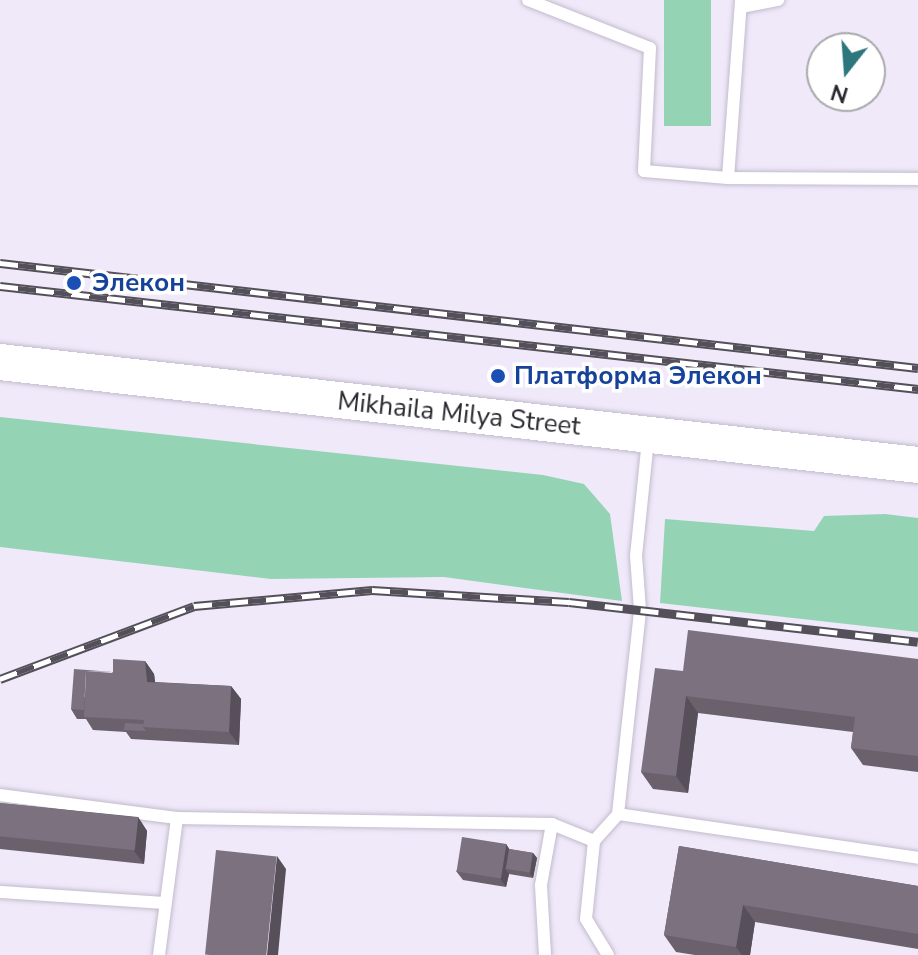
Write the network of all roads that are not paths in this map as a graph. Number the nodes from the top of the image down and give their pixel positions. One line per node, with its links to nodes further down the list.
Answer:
1 (528, 0): 4 (lane)
2 (778, 0): 3 (lane)
3 (741, 3): 4 (lane)
4 (728, 178): 5 (lane)
5 (918, 179)
6 (0, 362): 7 (main road, Mikhaila Milya Street)
7 (649, 435): 8 (main road, Mikhaila Milya Street); 10 (lane)
8 (918, 465)
9 (0, 795): 11 (lane)
10 (618, 814): 13 (lane); 14 (lane)
11 (177, 818): 12 (lane); 16 (lane)
12 (552, 824): 13 (lane); 18 (lane)
13 (594, 841): 19 (lane)
14 (918, 858)
15 (0, 892): 16 (lane)
16 (166, 903): 17 (lane)
17 (159, 955)
18 (545, 955)
19 (608, 955)

